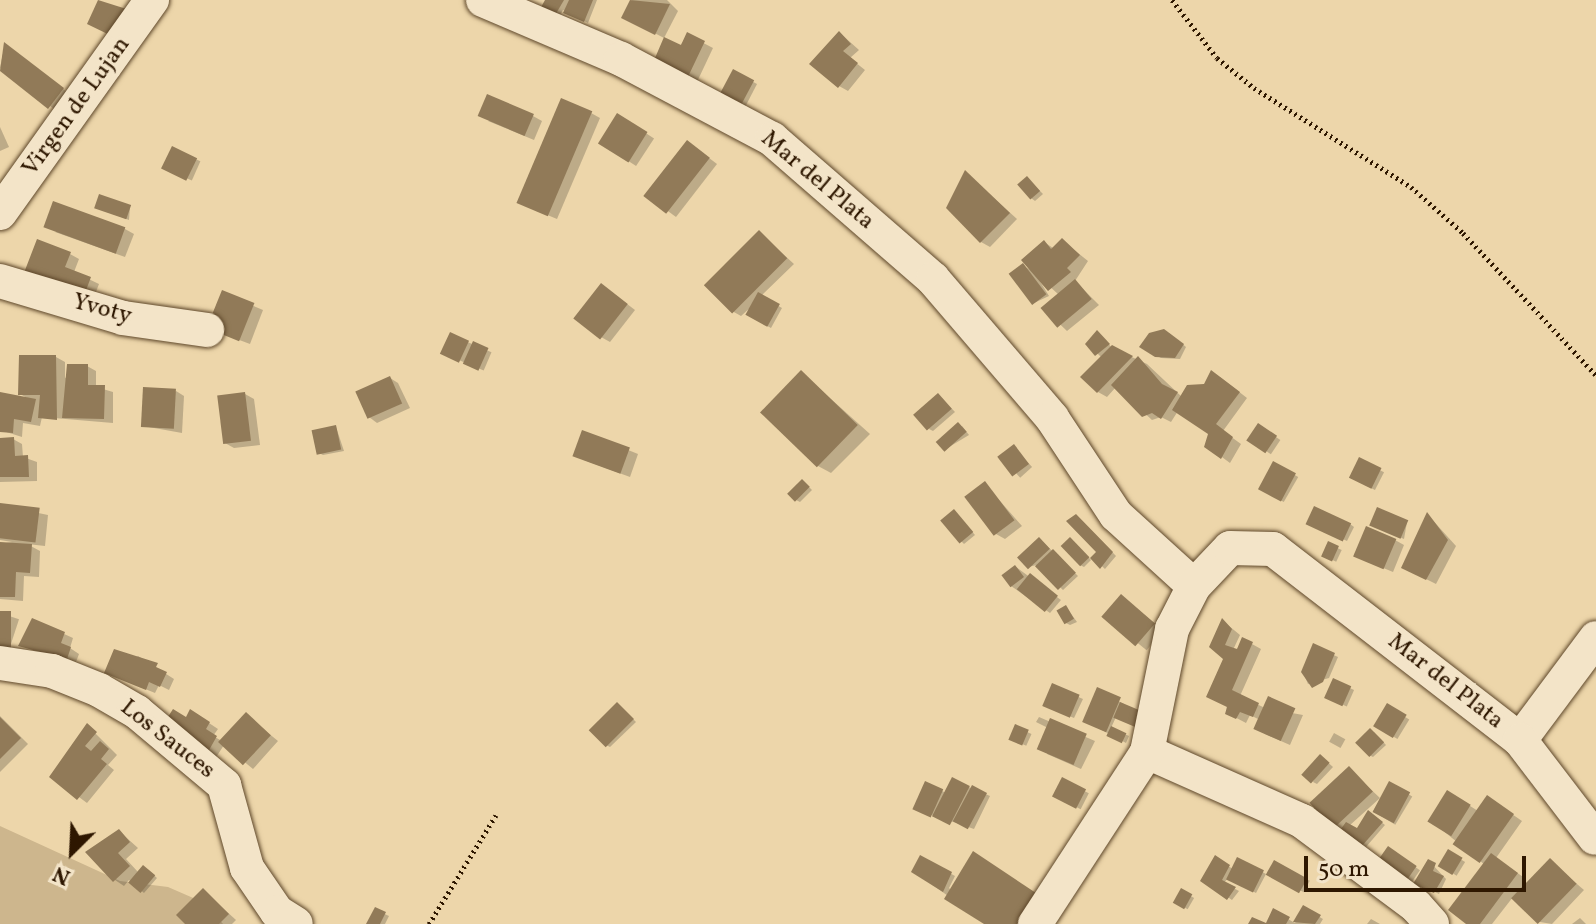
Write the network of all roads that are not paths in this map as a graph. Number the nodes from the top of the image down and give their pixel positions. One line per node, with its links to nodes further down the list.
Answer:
1 (152, 0): 3 (street, Virgen de Lujan)
2 (483, 0): 6 (street, Mar del Plata)
3 (0, 213)
4 (0, 281): 5 (street, Yvoty)
5 (207, 330)
6 (1194, 586): 9 (street, Mar del Plata); 10 (street)
7 (1596, 638): 9 (street)
8 (0, 663): 12 (street, Los Sauces)
9 (1520, 740): 11 (street, Mar del Plata)
10 (1147, 752): 13 (street); 14 (street)
11 (1595, 838)
12 (296, 924)
13 (1035, 924)
14 (1432, 924)

